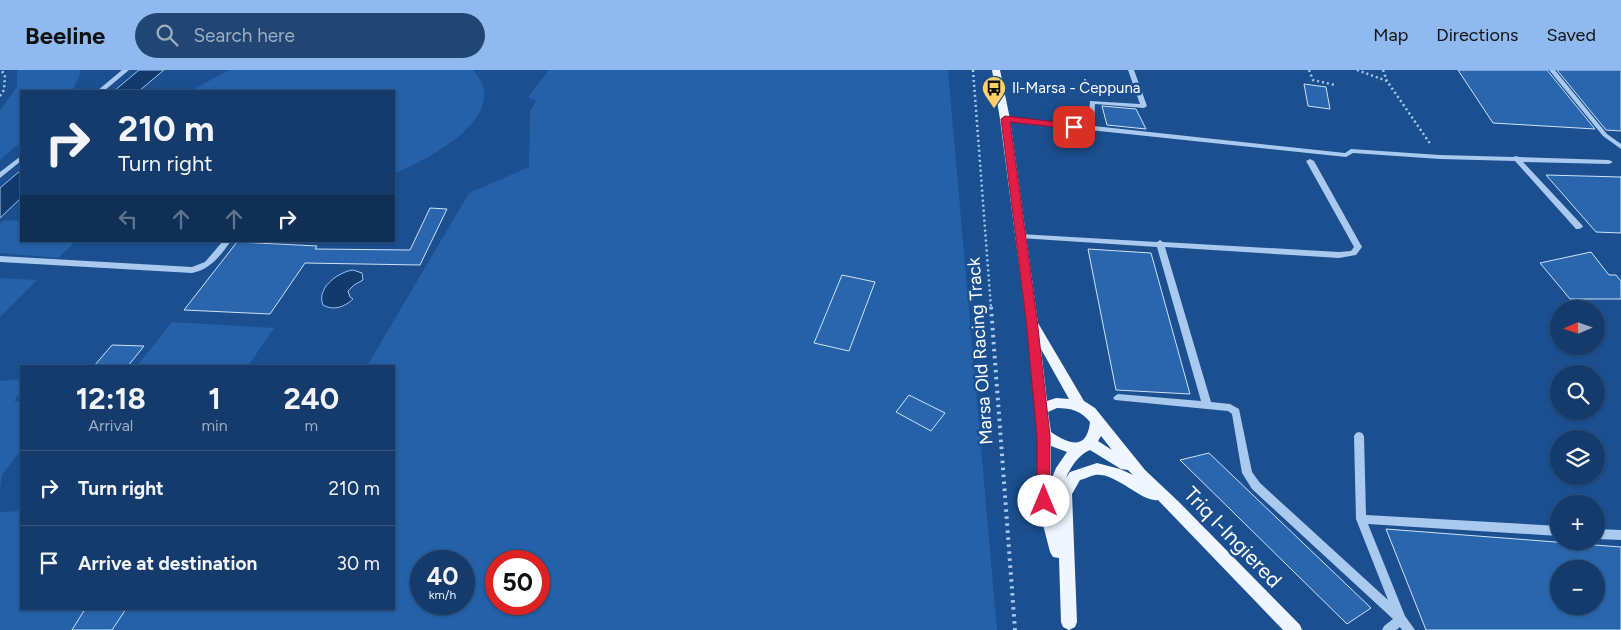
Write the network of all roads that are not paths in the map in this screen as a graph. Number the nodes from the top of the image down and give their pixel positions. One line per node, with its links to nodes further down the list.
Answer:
1 (126, 70): 5 (lane)
2 (996, 70): 6 (main road)
3 (1132, 70): 7 (lane)
4 (1552, 70): 8 (lane)
5 (101, 90)
6 (1005, 119): 7 (lane); 15 (main road)
7 (1091, 129): 9 (lane)
8 (1621, 147)
9 (1516, 158): 12 (lane); 14 (lane)
10 (20, 159): 13 (lane)
11 (1310, 161): 17 (lane)
12 (1609, 162)
13 (0, 176)
14 (1579, 227)
15 (1020, 236): 17 (lane); 19 (main road)
16 (226, 242): 18 (lane)
17 (1160, 243): 22 (lane)
18 (0, 260)
19 (1032, 319): 21 (main road); 23 (main road)
20 (1118, 398): 22 (lane)
21 (1079, 405): 23 (main road); 24 (main road)
22 (1207, 405): 35 (lane)
23 (1041, 410): 25 (main road)
24 (1097, 421): 27 (main road); 28 (main road, Triq l-Ingiered)
25 (1044, 436): 27 (main road); 34 (main road)
26 (1359, 436): 30 (lane)
27 (1085, 446): 28 (main road, Triq l-Ingiered); 34 (main road)
28 (1140, 474): 29 (main road, Triq l-Ingiered)
29 (1175, 507): 36 (main road); 37 (main road, Triq l-Ingiered)
30 (1360, 519): 31 (lane); 35 (lane)
31 (1550, 530)
32 (1605, 534): 33 (lane)
33 (1621, 535)
34 (1058, 552): 36 (main road)
35 (1401, 619): 38 (lane); 39 (lane)
36 (1069, 626)
37 (1294, 630)
38 (1388, 630)
39 (1409, 630)

